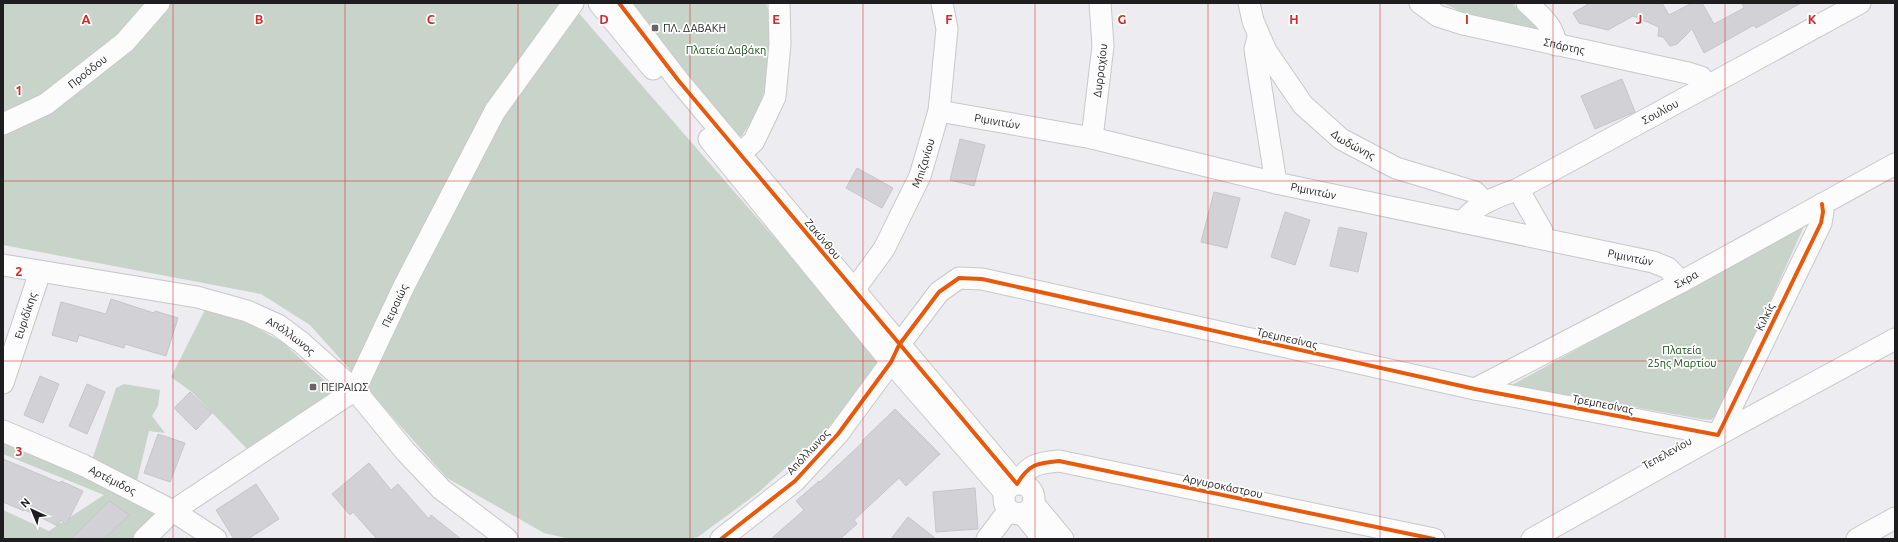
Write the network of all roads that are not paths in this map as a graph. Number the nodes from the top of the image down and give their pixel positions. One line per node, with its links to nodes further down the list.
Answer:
1 (159, 3): 15 (street, Προόδου)
2 (779, 3): 17 (street)
3 (942, 3): 14 (street, Μπιζανίου)
4 (1100, 3): 16 (street, Δυρραχίου)
5 (1250, 3): 11 (street, Δωδώνης)
6 (1420, 3): 12 (street, Σπάρτης)
7 (1860, 3): 13 (street, Σουλίου)
8 (607, 5): 10 (street); 17 (street, Ζακύνθου); 28 (street, Ζακύνθου)
9 (1533, 5): 12 (street)
10 (567, 9): 33 (street, Πειραιώς)
11 (1258, 37): 19 (street, Δωδώνης); 21 (street, Δωδώνης)
12 (1556, 45): 13 (street, Σπάρτης)
13 (1708, 86): 20 (street, Σουλίου)
14 (939, 111): 16 (street, Ριμινιτών); 28 (street, Μπιζανίου)
15 (3, 124)
16 (1092, 138): 19 (street, Ριμινιτών)
17 (740, 154): 28 (street, Ζακύνθου)
18 (1895, 164): 22 (street, Σκρα)
19 (1276, 183): 23 (street, Ριμινιτών)
20 (1518, 188): 21 (street, Σουλίου); 24 (street)
21 (1485, 203): 23 (street, Σουλίου)
22 (1822, 204): 27 (street, Σκρα); 35 (street, Κιλκίς)
23 (1463, 222): 24 (street, Ριμινιτών)
24 (1542, 238): 27 (street, Ριμινιτών)
25 (3, 265): 26 (street, Απόλλωνος)
26 (40, 272): 31 (street, Ευριδίκης); 33 (street, Απόλλωνος)
27 (1681, 282): 32 (street, Σκρα)
28 (849, 298): 30 (street, Ζακύνθου)
29 (1895, 340): 35 (street, Τεπελενίου)
30 (895, 354): 32 (street, Τρεμπεσίνας); 36 (street, Ζακύνθου); 42 (street, Απόλλωνος)
31 (3, 383)
32 (1475, 389): 35 (street, Τρεμπεσίνας)
33 (355, 390): 37 (street); 41 (street, Απόλλωνος)
34 (3, 431): 37 (street, Αρτέμιδος)
35 (1718, 435): 47 (street, Τεπελενίου)
36 (1017, 501): 43 (street); 44 (street, Ζακύνθου); 45 (street, Ζακύνθου); 46 (street, Αργυροκάστρου)
37 (173, 511): 39 (street); 40 (street, Αρτέμιδος)
38 (1895, 518): 48 (street)
39 (144, 539)
40 (216, 539)
41 (507, 539)
42 (721, 539)
43 (987, 539)
44 (1043, 539)
45 (1063, 539)
46 (1434, 539)
47 (1532, 539)
48 (1856, 539)

